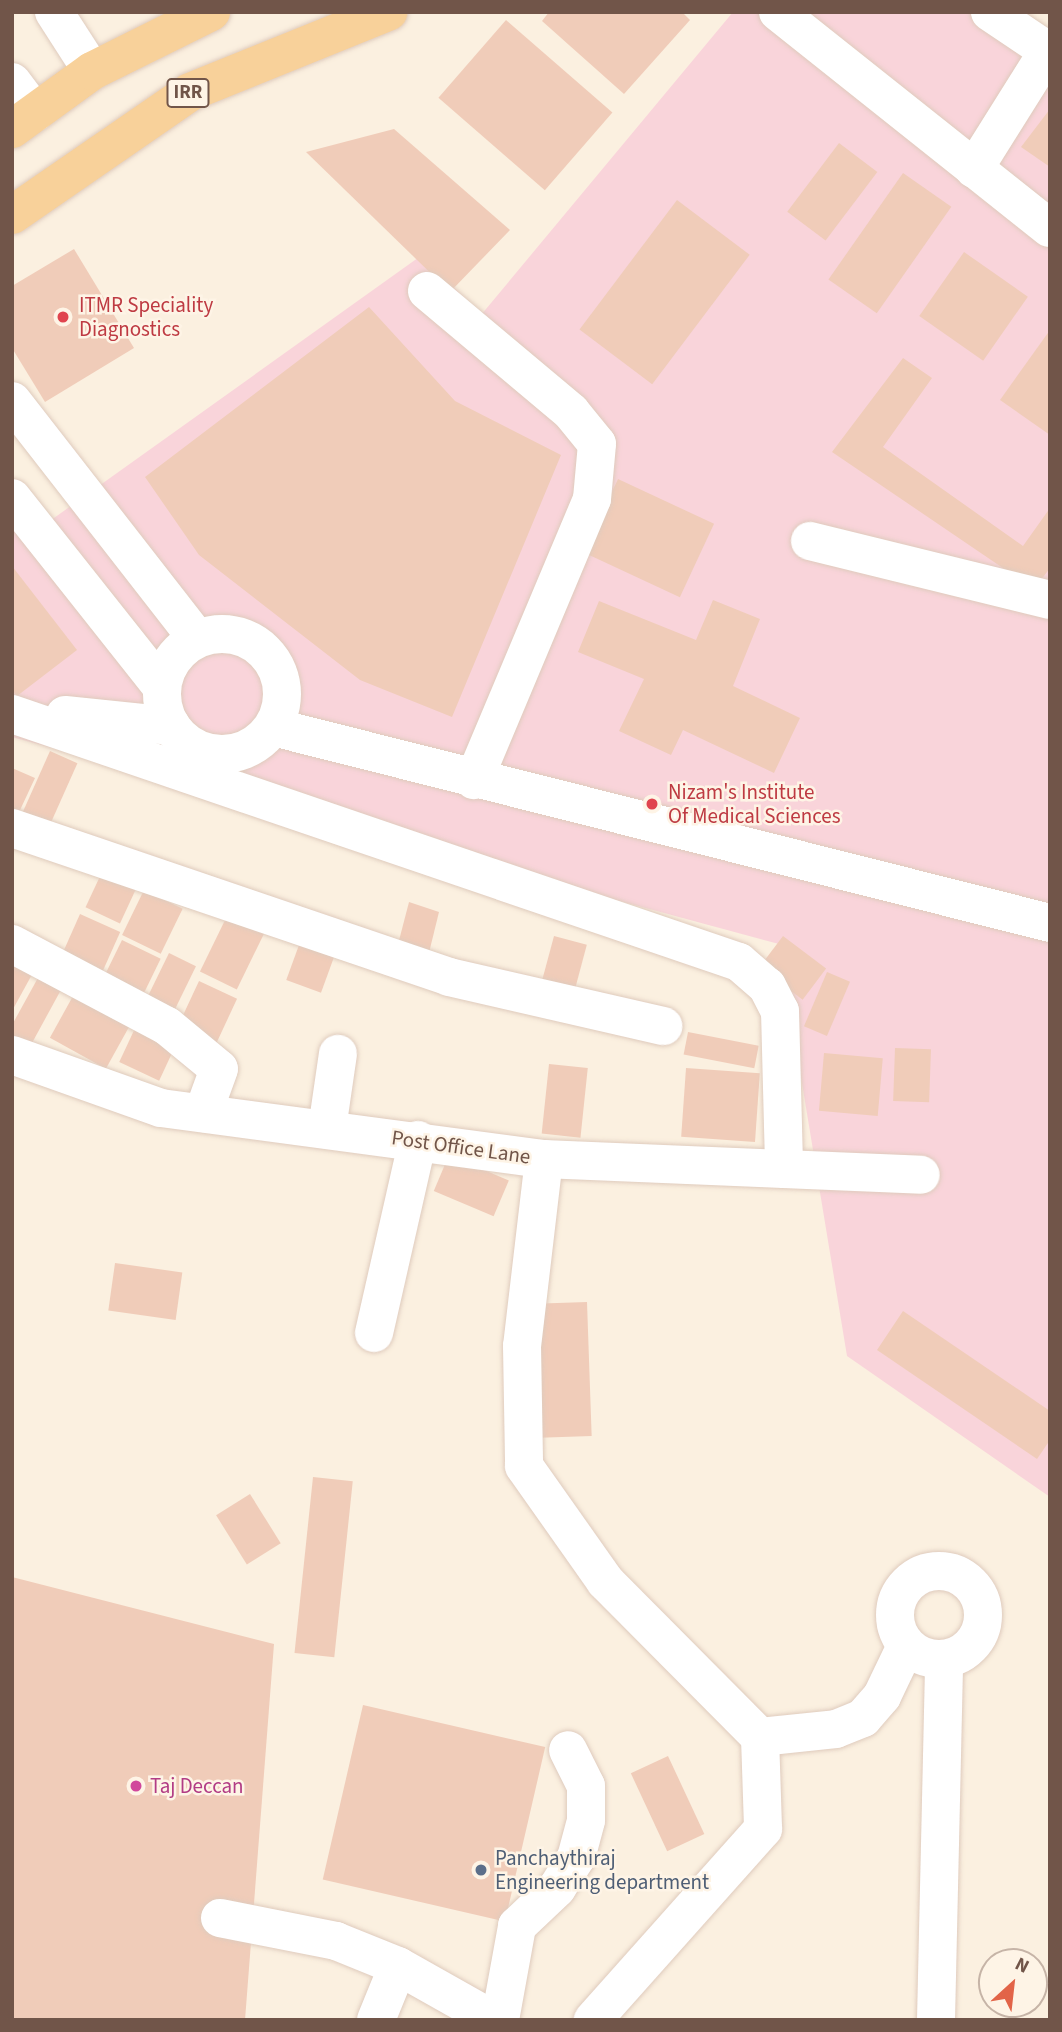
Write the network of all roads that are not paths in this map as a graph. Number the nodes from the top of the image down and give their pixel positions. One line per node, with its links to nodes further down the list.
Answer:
1 (54, 12): 6 (street)
2 (211, 12): 6 (main road)
3 (388, 12): 12 (main road, IRR)
4 (778, 12): 11 (street)
5 (990, 12): 11 (street)
6 (92, 71): 9 (main road)
7 (12, 82): 9 (street)
8 (1050, 84): 10 (street)
9 (24, 120)
10 (1007, 139)
11 (974, 169): 13 (street)
12 (12, 215)
13 (1050, 228)
14 (427, 291): 25 (street)
15 (12, 401): 19 (street)
16 (12, 498): 20 (street)
17 (810, 541): 18 (street)
18 (1050, 600)
19 (197, 639): 20 (street); 24 (street)
20 (162, 687): 23 (street)
21 (12, 703): 23 (street)
22 (12, 714): 36 (street)
23 (171, 726): 24 (street)
24 (273, 727): 25 (street)
25 (474, 780): 27 (street)
26 (12, 828): 29 (street)
27 (1050, 923)
28 (12, 944): 32 (street)
29 (663, 1026)
30 (338, 1054): 33 (street)
31 (12, 1055): 32 (street, Post Office Lane)
32 (203, 1113): 33 (street, Post Office Lane)
33 (327, 1129): 34 (street, Post Office Lane)
34 (418, 1140): 35 (street, Post Office Lane); 38 (street)
35 (544, 1159): 36 (street, Post Office Lane); 41 (street)
36 (784, 1169): 37 (street, Post Office Lane)
37 (921, 1175)
38 (374, 1333)
39 (906, 1646): 40 (street); 40 (street); 41 (street)
40 (944, 1660): 49 (street)
41 (760, 1737): 48 (street)
42 (568, 1750): 47 (street)
43 (220, 1918): 44 (street)
44 (398, 1966): 45 (street); 46 (street)
45 (376, 2020)
46 (494, 2020)
47 (500, 2020)
48 (593, 2020)
49 (936, 2020)

